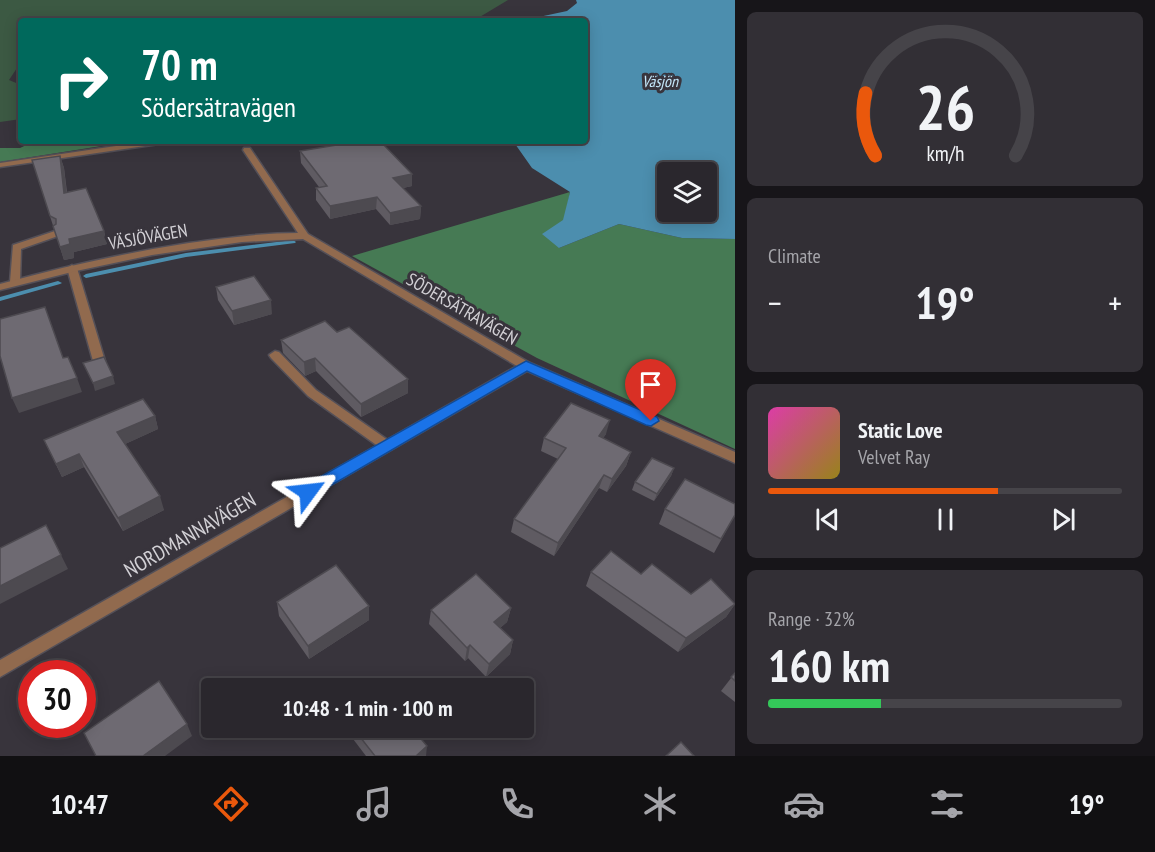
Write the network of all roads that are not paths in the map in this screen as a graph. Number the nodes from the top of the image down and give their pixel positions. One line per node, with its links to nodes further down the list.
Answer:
1 (145, 144): 3 (street)
2 (247, 150): 5 (street, SÖDERSÄTRAVÄGEN)
3 (0, 165)
4 (55, 234): 7 (street)
5 (305, 236): 6 (street, VÄSJÖVÄGEN); 11 (street, SÖDERSÄTRAVÄGEN)
6 (72, 268): 7 (street, VÄSJÖVÄGEN); 10 (street)
7 (15, 282): 8 (street, VÄSJÖVÄGEN)
8 (0, 287)
9 (275, 356): 12 (street)
10 (99, 361)
11 (526, 366): 12 (street, NORDMANNAVÄGEN); 13 (street, SÖDERSÄTRAVÄGEN)
12 (387, 446): 14 (street, NORDMANNAVÄGEN)
13 (735, 458)
14 (0, 669)

